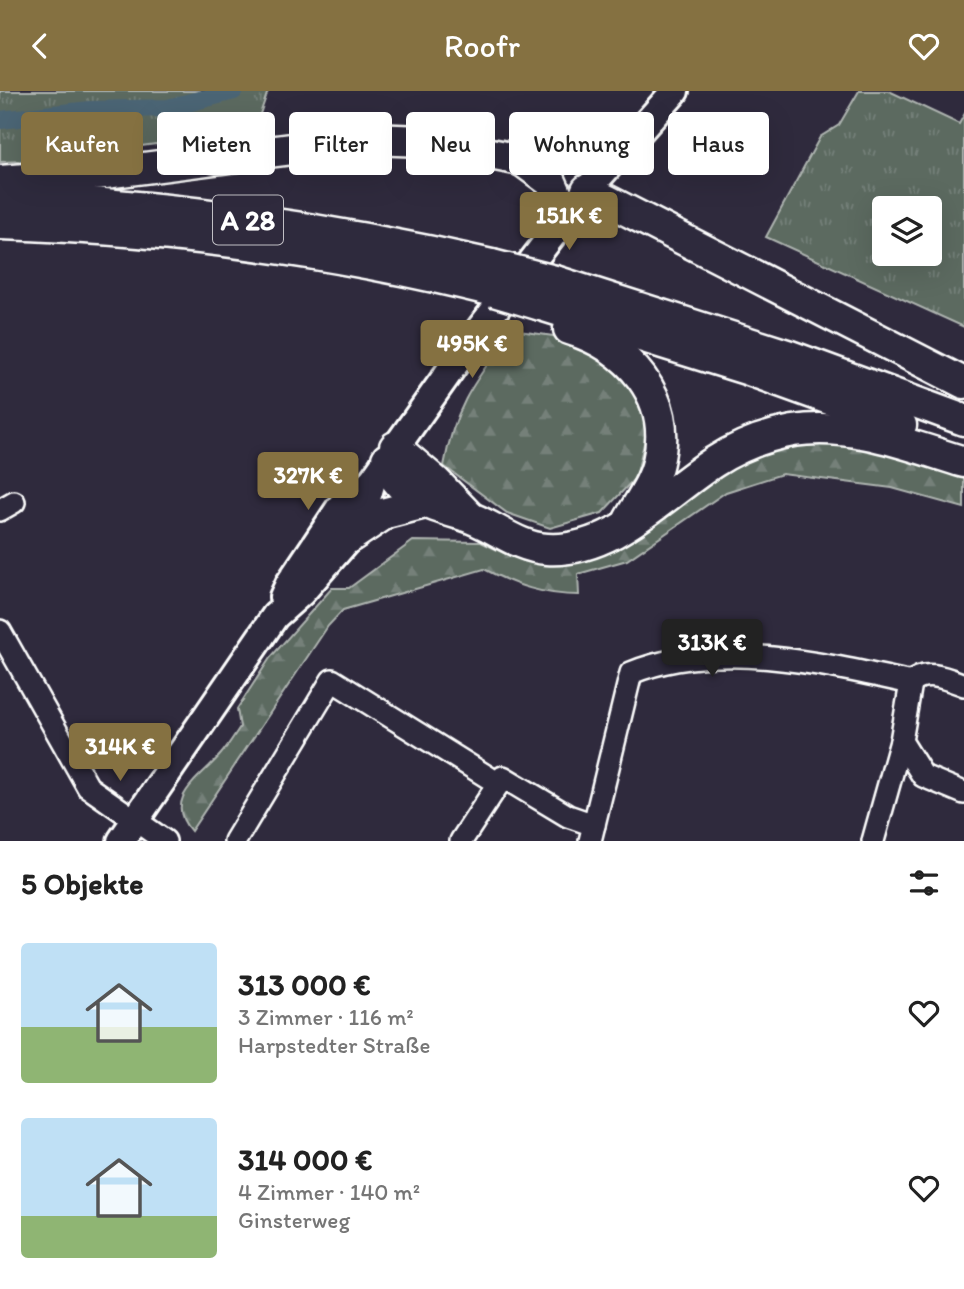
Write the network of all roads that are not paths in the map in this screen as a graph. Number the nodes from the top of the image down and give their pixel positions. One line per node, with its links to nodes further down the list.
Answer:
1 (675, 91): 2 (main road)
2 (654, 114)
3 (509, 158): 6 (highway)
4 (541, 175): 9 (highway)
5 (600, 175): 7 (main road)
6 (0, 181)
7 (587, 190): 9 (main road); 13 (highway)
8 (0, 198): 11 (highway, A 28)
9 (566, 216): 16 (main road)
10 (0, 224): 11 (highway, A 28)
11 (486, 280): 12 (highway, A 28, bridge); 12 (highway)
12 (543, 302): 14 (highway, A 28); 15 (highway, A 28); 20 (highway)
13 (964, 383)
14 (964, 420)
15 (964, 447)
16 (385, 462): 18 (highway); 19 (highway); 21 (main road); 22 (main road)
17 (964, 462): 20 (highway)
18 (425, 503): 19 (highway); 21 (highway)
19 (469, 517): 20 (highway)
20 (627, 523)
21 (350, 537): 22 (main road)
22 (295, 588): 29 (main road)
23 (0, 631): 29 (street)
24 (912, 681): 25 (street); 26 (street); 30 (street)
25 (964, 685)
26 (901, 741): 28 (street); 35 (street)
27 (499, 784): 30 (street); 33 (street); 34 (street)
28 (964, 793)
29 (137, 818): 31 (main road); 32 (street)
30 (592, 833)
31 (121, 841)
32 (166, 841)
33 (235, 841)
34 (461, 841)
35 (873, 841)

